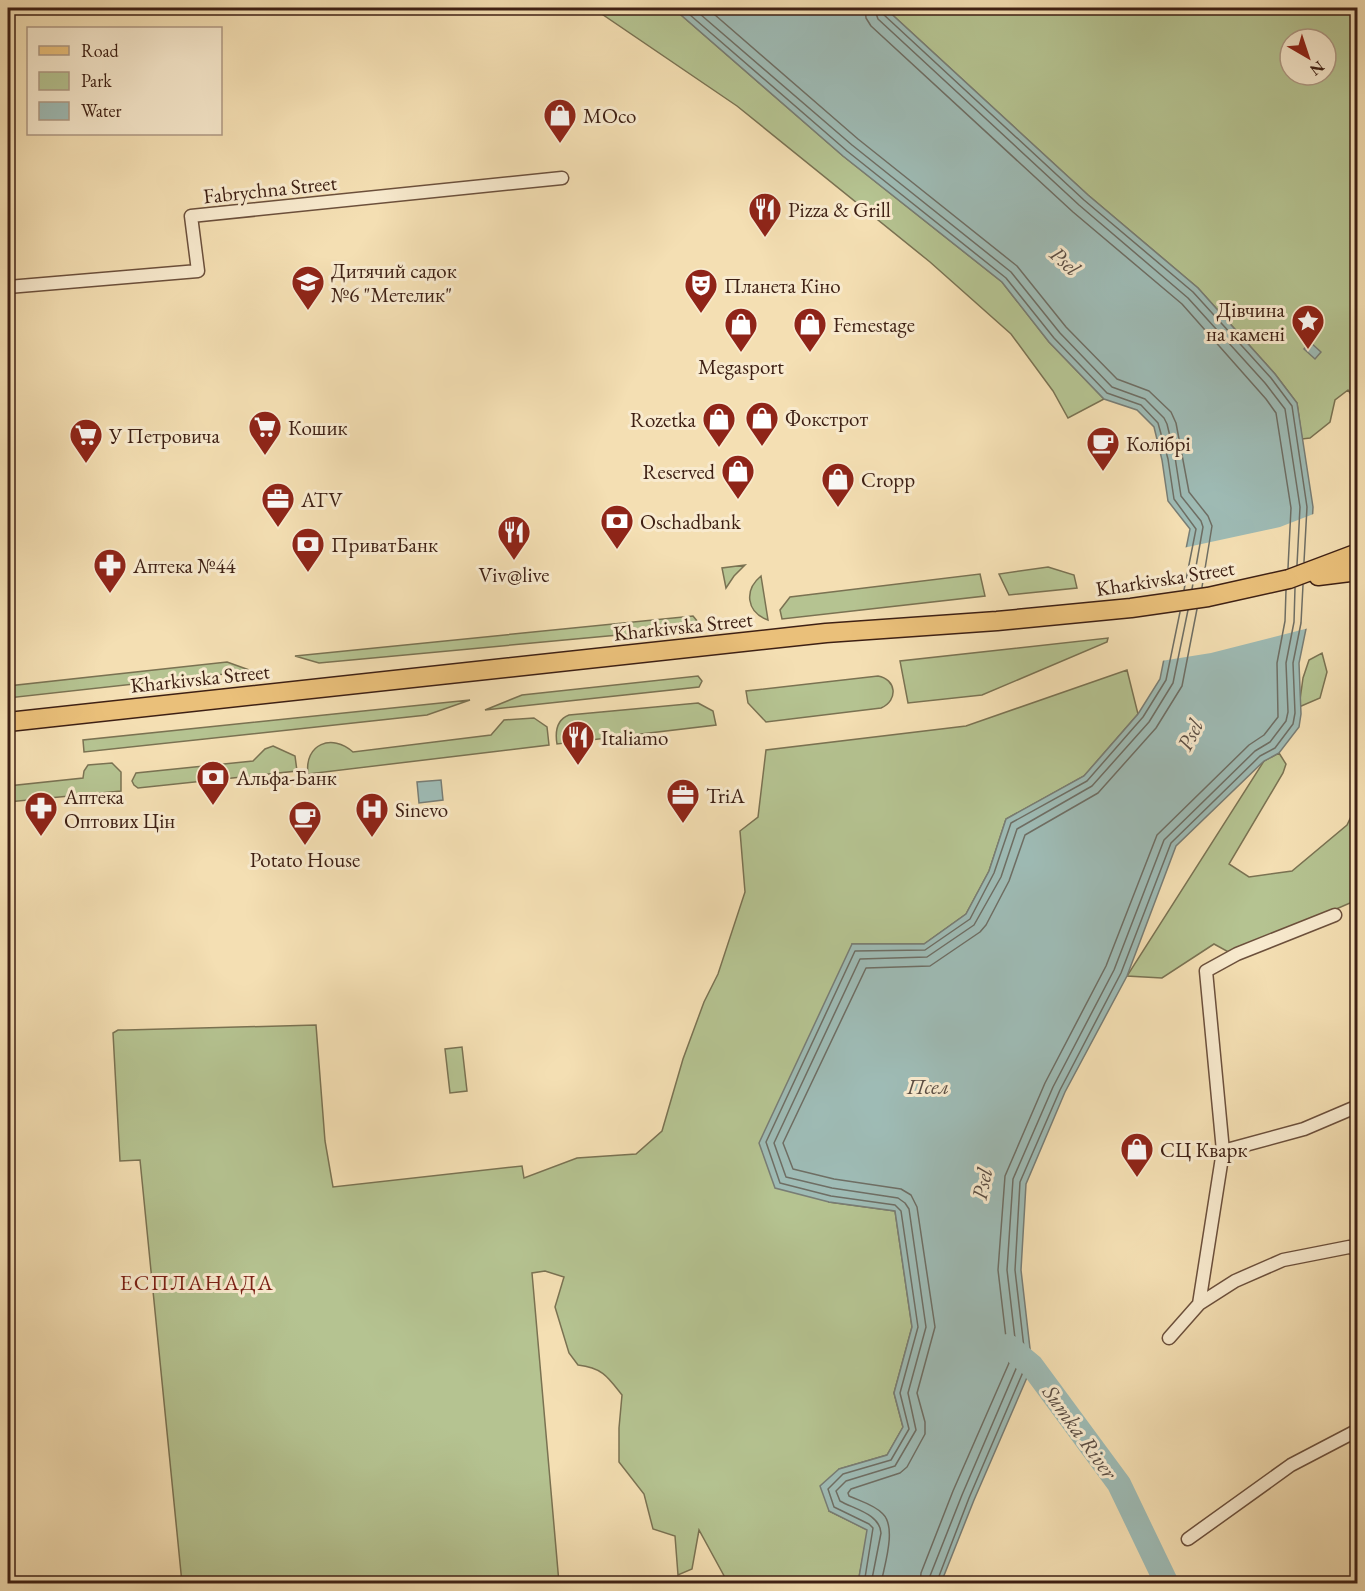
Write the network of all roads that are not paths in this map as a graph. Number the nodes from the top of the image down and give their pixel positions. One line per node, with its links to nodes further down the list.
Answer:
1 (562, 178): 2 (street, Fabrychna Street)
2 (8, 287)
3 (1358, 553): 5 (main road, Kharkivska Street)
4 (1358, 571): 5 (main road)
5 (1289, 579): 6 (main road, Kharkivska Street)
6 (8, 722)
7 (1335, 915): 9 (street)
8 (1358, 1106): 9 (street)
9 (1223, 1151): 11 (street)
10 (1358, 1248): 11 (street)
11 (1198, 1304): 12 (street)
12 (1169, 1338)
13 (1358, 1430): 14 (street)
14 (1188, 1539)

